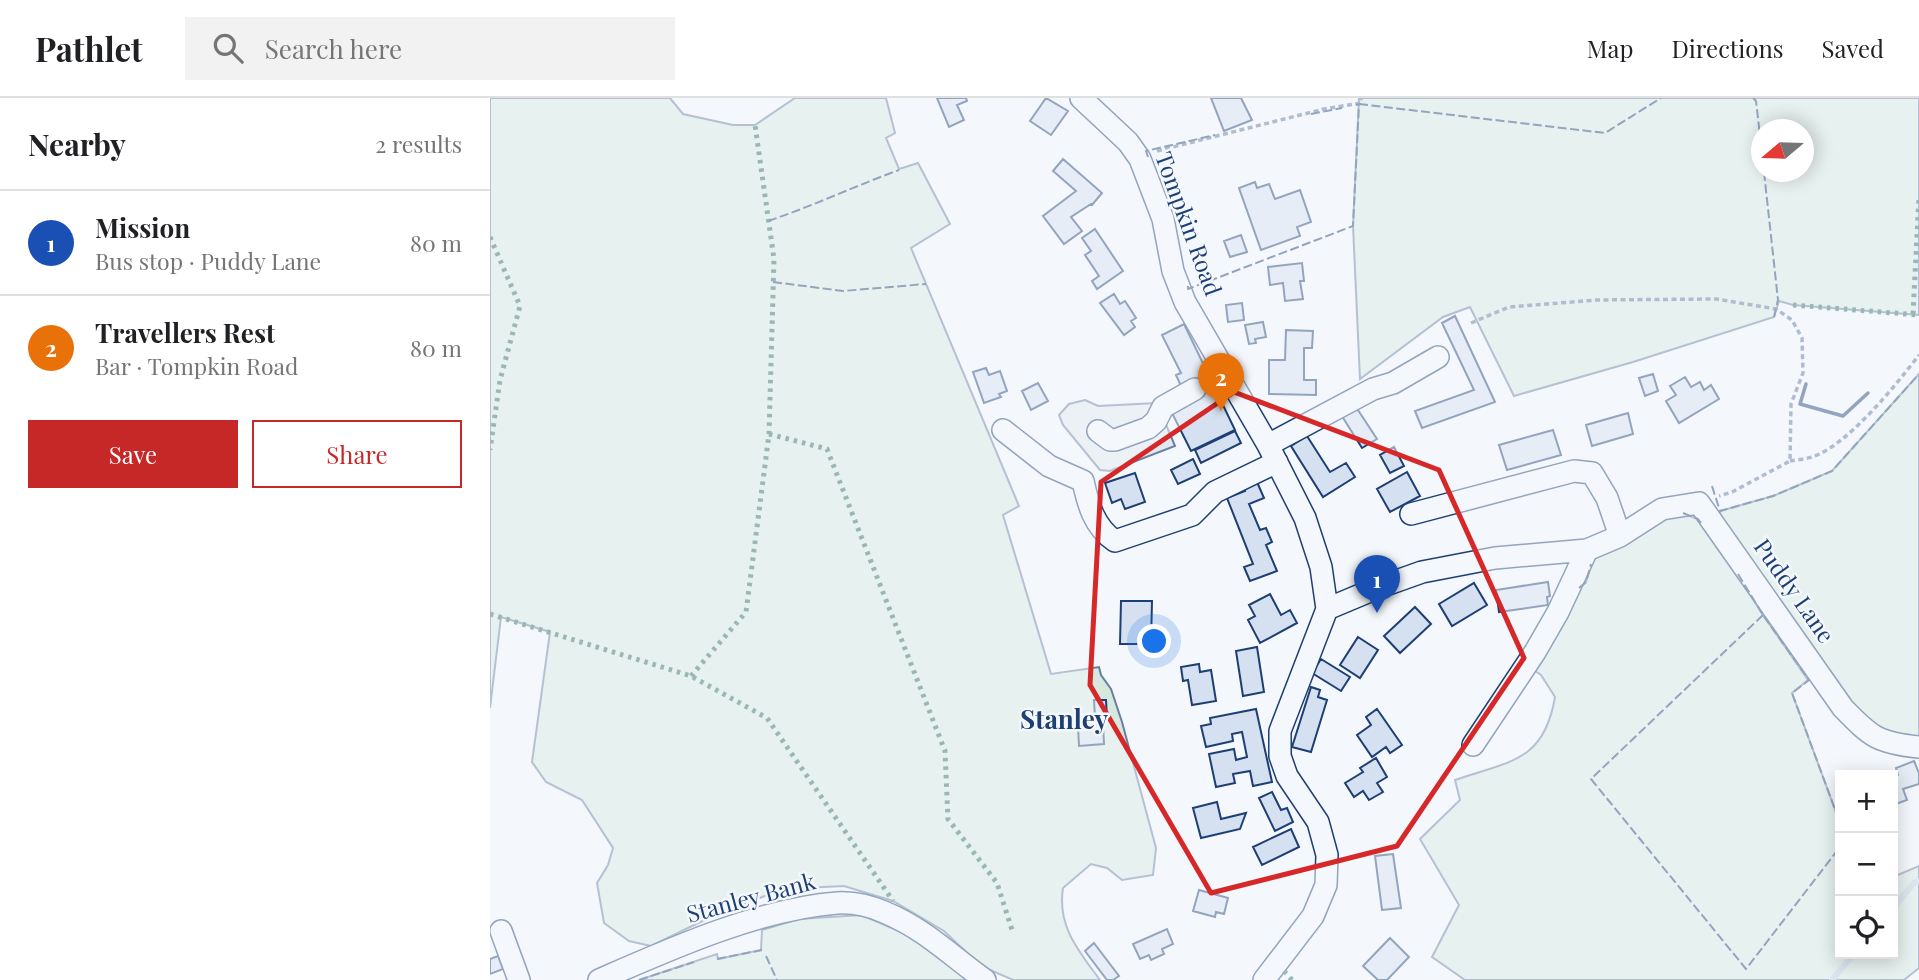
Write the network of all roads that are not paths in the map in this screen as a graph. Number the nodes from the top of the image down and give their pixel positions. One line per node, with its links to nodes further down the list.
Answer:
1 (1081, 98): 3 (street, Tompkin Road)
2 (1438, 357): 6 (street)
3 (1211, 381): 5 (street); 6 (street, Tompkin Road)
4 (1003, 430): 6 (street)
5 (1098, 432)
6 (1273, 453): 10 (street, Tompkin Road)
7 (1411, 514): 8 (street)
8 (1620, 536): 9 (street); 12 (street, Puddy Lane)
9 (1587, 550): 10 (street); 11 (street)
10 (1327, 609): 14 (street)
11 (1473, 745)
12 (1919, 747)
13 (501, 931): 15 (street)
14 (1269, 979)
15 (519, 980)
16 (599, 980): 17 (street, Stanley Bank)
17 (985, 980)

